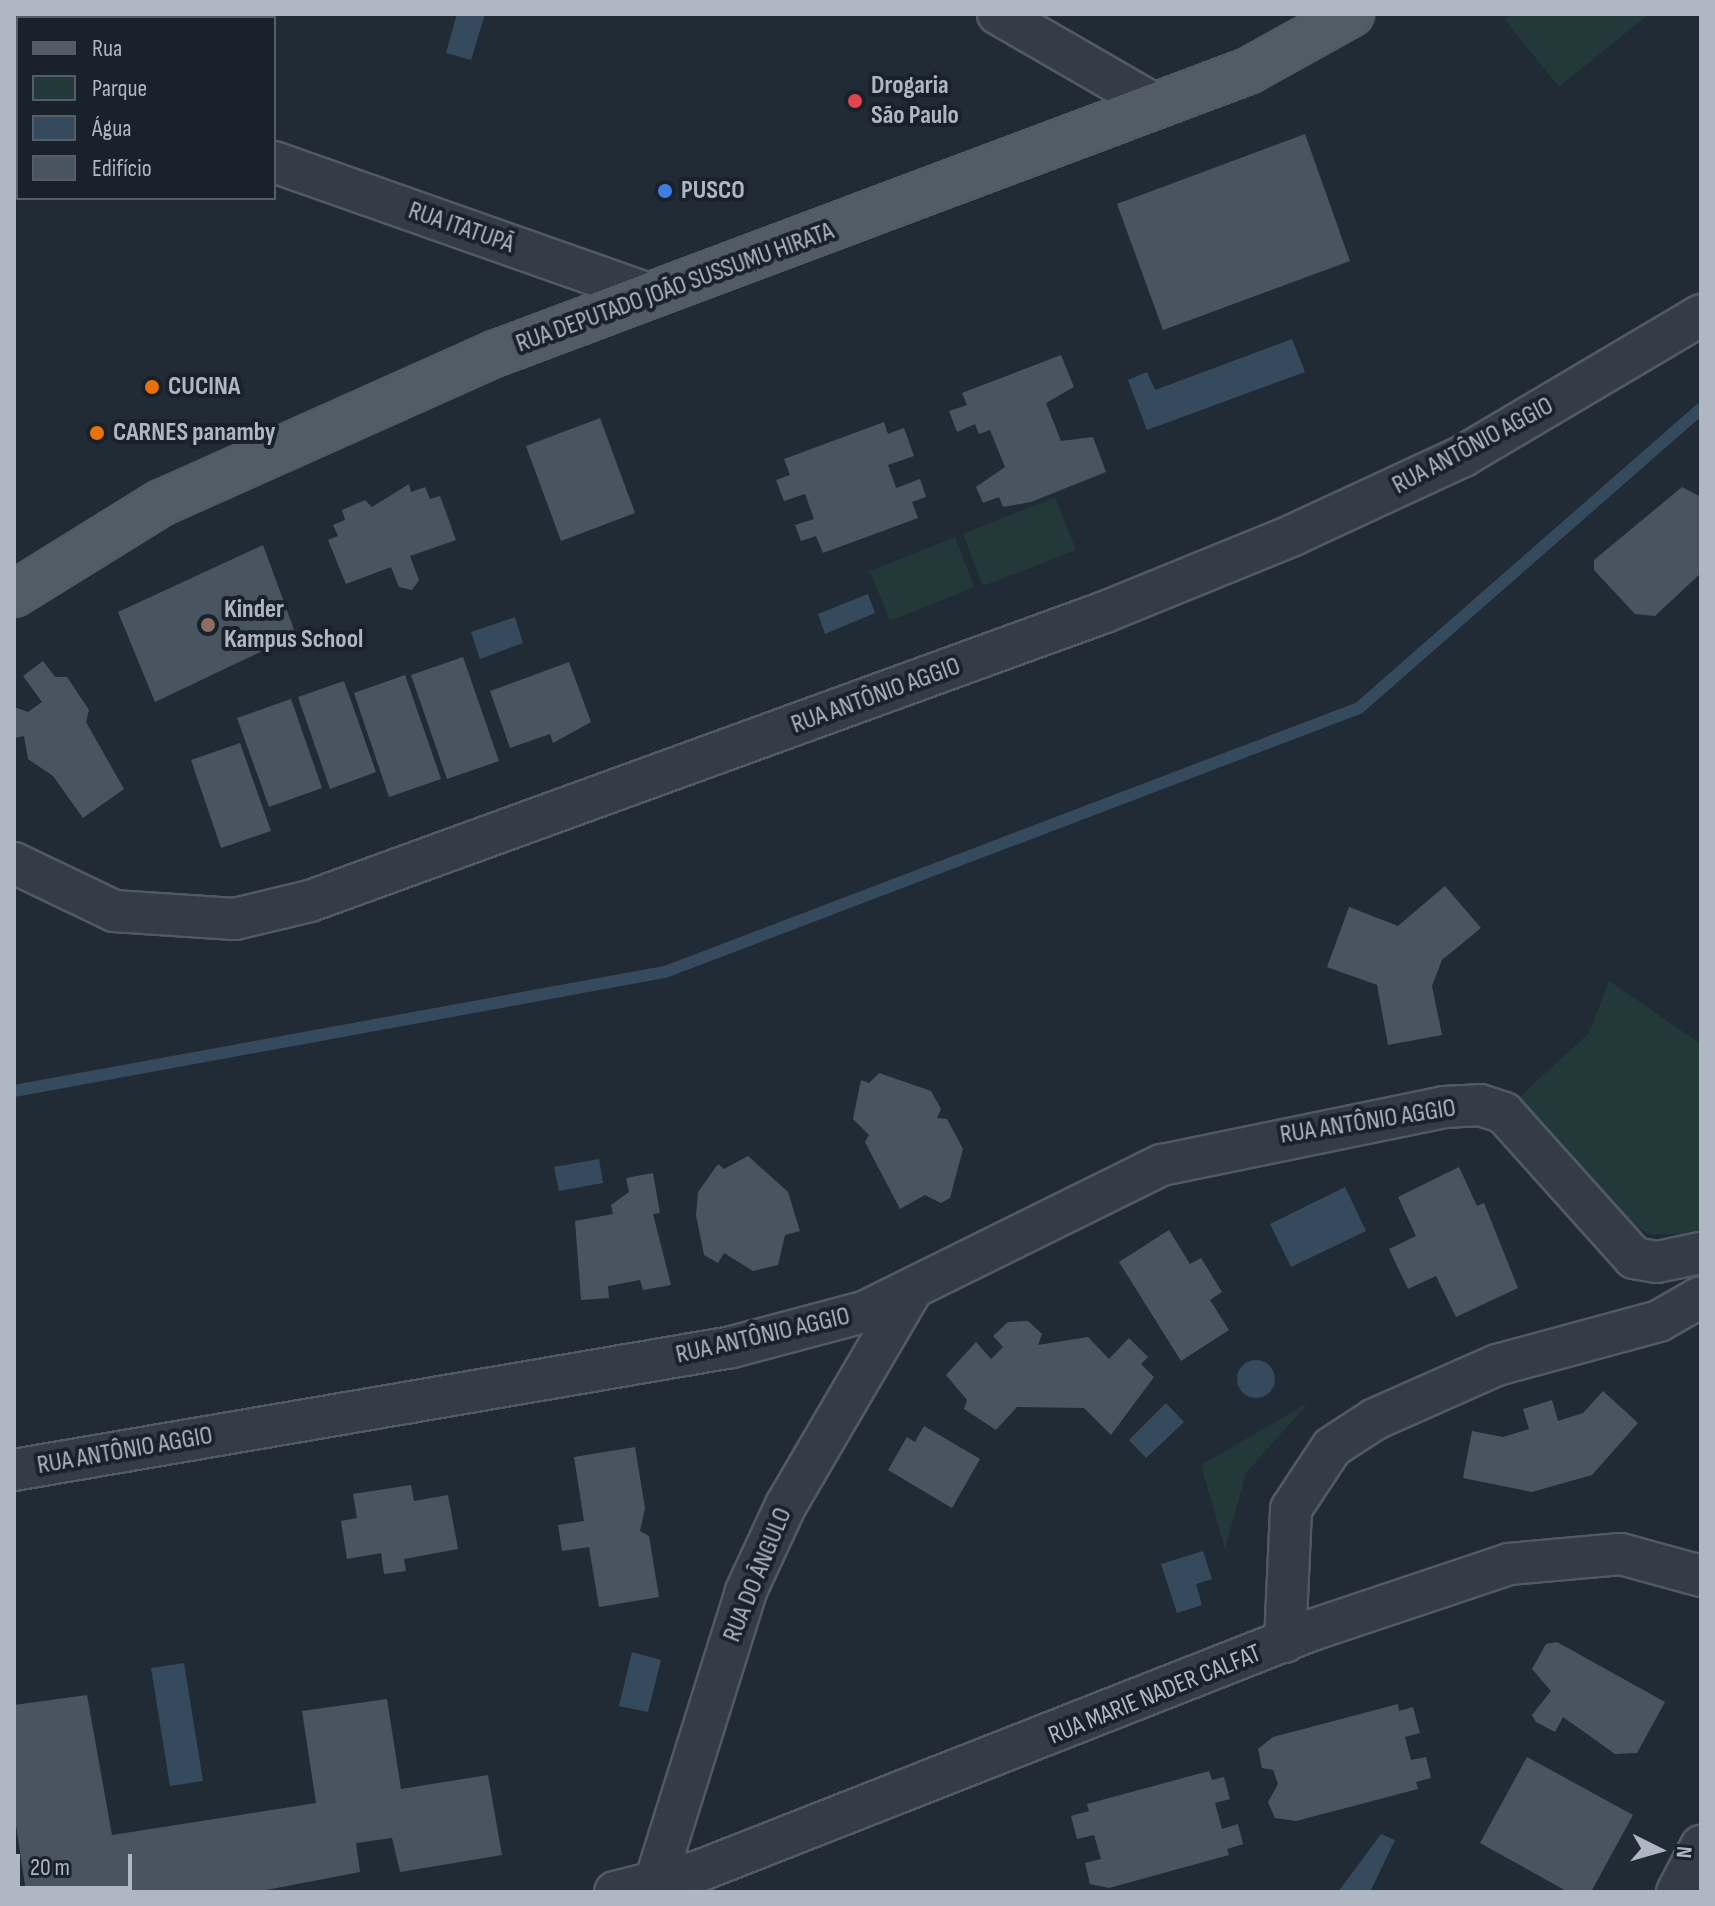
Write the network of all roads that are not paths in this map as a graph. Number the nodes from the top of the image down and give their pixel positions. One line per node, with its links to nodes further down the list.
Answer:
1 (998, 14): 3 (street)
2 (1351, 14): 3 (main road, RUA DEPUTADO JOÃO SUSSUMU HIRATA)
3 (1152, 103): 5 (main road, RUA DEPUTADO JOÃO SUSSUMU HIRATA)
4 (276, 163): 5 (street, RUA ITATUPÃ)
5 (649, 294): 7 (main road, RUA DEPUTADO JOÃO SUSSUMU HIRATA)
6 (1701, 315): 8 (street, RUA ANTÔNIO AGGIO)
7 (14, 594)
8 (14, 863)
9 (1701, 1253): 10 (street, RUA ANTÔNIO AGGIO)
10 (911, 1291): 12 (street, RUA ANTÔNIO AGGIO); 16 (street, RUA DO ÂNGULO)
11 (1701, 1297): 14 (street)
12 (14, 1470)
13 (1701, 1576): 14 (street, RUA MARIE NADER CALFAT)
14 (1285, 1642): 16 (street, RUA MARIE NADER CALFAT)
15 (1701, 1846): 18 (street)
16 (655, 1882): 17 (street, RUA MARIE NADER CALFAT)
17 (615, 1892)
18 (1677, 1892)

